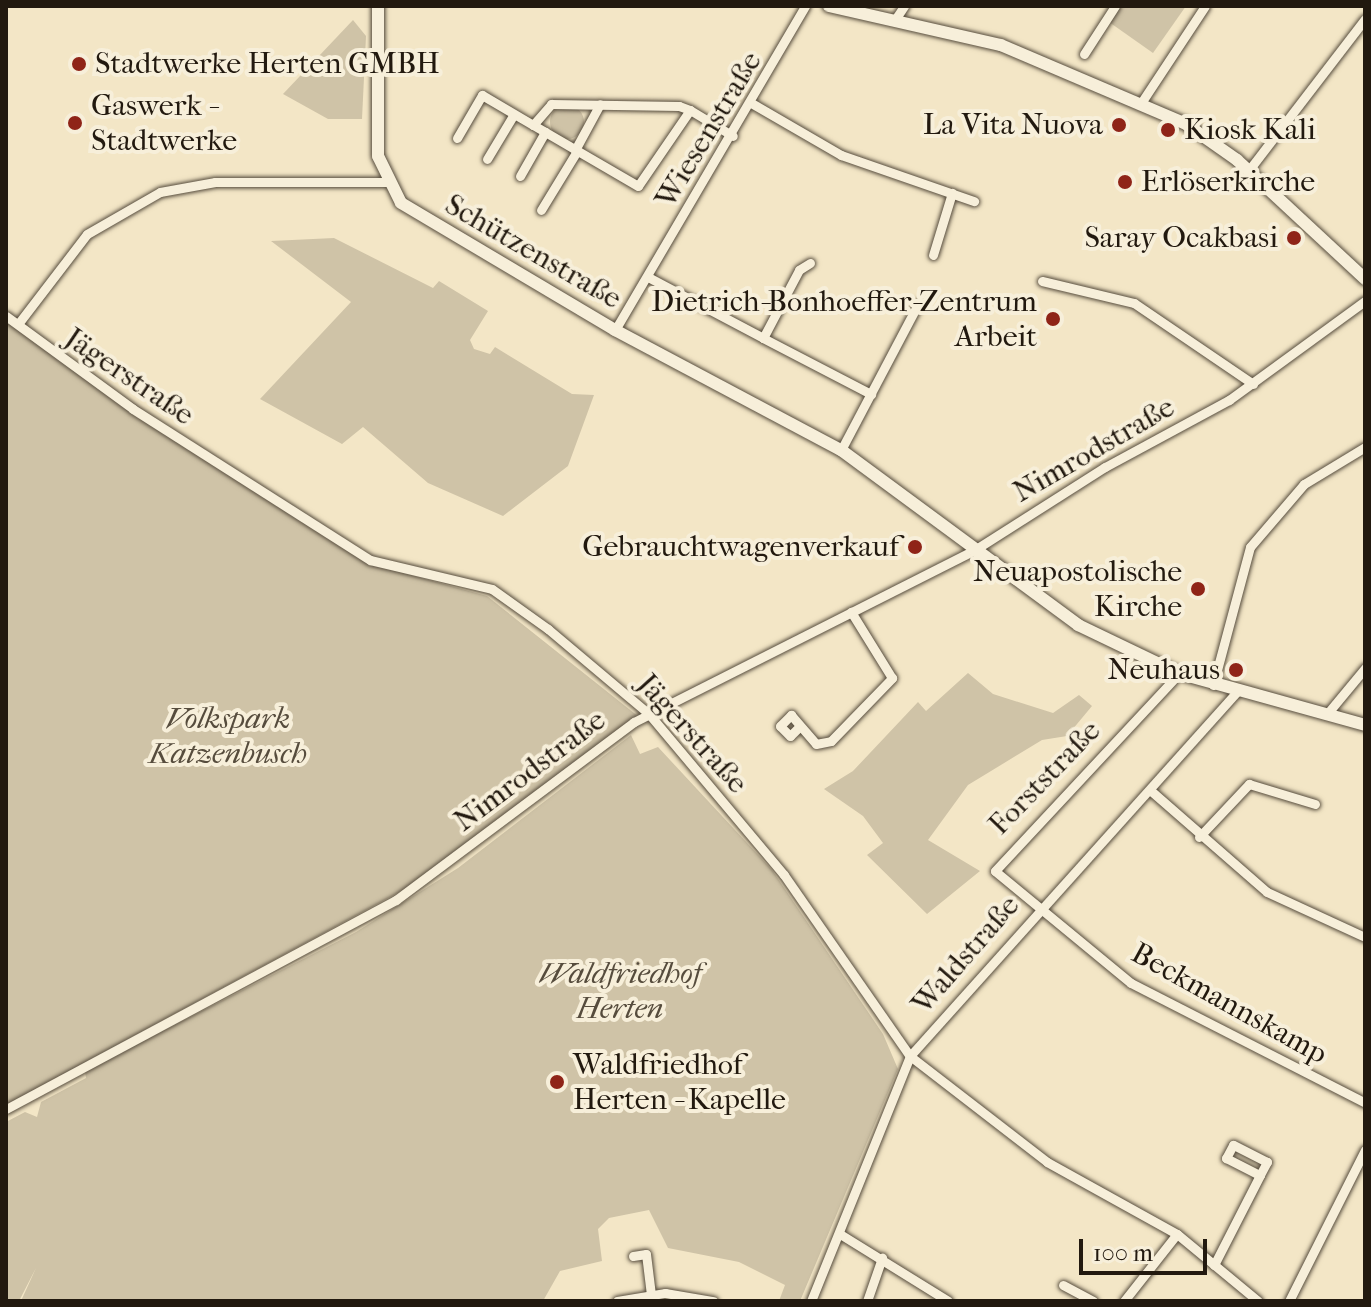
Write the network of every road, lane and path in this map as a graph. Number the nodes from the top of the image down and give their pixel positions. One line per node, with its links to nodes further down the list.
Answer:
1 (378, 6): 23 (main road, Schützenstraße)
2 (805, 6): 12 (street, Wiesenstraße)
3 (829, 6): 7 (main road)
4 (904, 6): 7 (street)
5 (1115, 6): 9 (street)
6 (1205, 6): 10 (street)
7 (896, 18): 10 (main road)
8 (1365, 19): 21 (street)
9 (1084, 54)
10 (1141, 103): 21 (main road)
11 (600, 104): 13 (street); 15 (street); 19 (street)
12 (753, 104): 17 (street, Wiesenstraße); 24 (street)
13 (690, 110): 17 (street); 19 (street)
14 (514, 114): 15 (street); 18 (street); 20 (street)
15 (533, 125): 16 (street)
16 (545, 132): 19 (street); 22 (street)
17 (733, 136): 29 (street, Wiesenstraße)
18 (457, 138)
19 (576, 150): 26 (street)
20 (487, 159)
21 (1249, 170): 30 (main road)
22 (520, 176)
23 (387, 182): 35 (street); 36 (main road, Schützenstraße)
24 (952, 193): 25 (street); 27 (street)
25 (974, 201)
26 (541, 210)
27 (933, 255)
28 (810, 263): 37 (street)
29 (648, 277): 36 (street, Wiesenstraße); 37 (street)
30 (1365, 279)
31 (1042, 281): 38 (street)
32 (1365, 301): 38 (street, Nimrodstraße)
33 (918, 304): 39 (street)
34 (6, 316): 35 (street, Jägerstraße)
35 (18, 324): 48 (street, Jägerstraße)
36 (615, 330): 40 (main road, Schützenstraße)
37 (763, 338): 39 (street)
38 (1253, 384): 42 (street, Nimrodstraße)
39 (871, 394): 40 (street)
40 (841, 450): 42 (main road, Schützenstraße)
41 (1364, 451): 46 (street)
42 (973, 551): 43 (street, Nimrodstraße); 46 (main road, Schützenstraße)
43 (851, 612): 48 (street, Nimrodstraße); 51 (street)
44 (1365, 668): 49 (street)
45 (1173, 680): 55 (street, Forststraße)
46 (1213, 685): 47 (main road, Schützenstraße)
47 (1237, 692): 49 (main road, Schützenstraße); 52 (street, Waldstraße)
48 (649, 714): 57 (street, Jägerstraße); 59 (street, Nimrodstraße)
49 (1327, 714): 50 (main road, Schützenstraße)
50 (1365, 725)
51 (798, 728)
52 (1150, 790): 54 (street); 55 (street, Waldstraße)
53 (1315, 804): 54 (street)
54 (1199, 837): 56 (street)
55 (1039, 907): 57 (street, Waldstraße); 58 (street, Beckmannskamp)
56 (1365, 937)
57 (910, 1056): 62 (street, Waldstraße); 63 (street, Jägerstraße)
58 (1365, 1103)
59 (6, 1109)
60 (1365, 1150): 77 (street)
61 (1260, 1175): 66 (street)
62 (840, 1234): 65 (street); 72 (street, Waldstraße)
63 (1177, 1234): 66 (street, Jägerstraße); 69 (street)
64 (633, 1256): 68 (street)
65 (882, 1258): 73 (street); 74 (street)
66 (1214, 1265): 76 (street, Jägerstraße)
67 (1063, 1285): 75 (street)
68 (651, 1295): 70 (street); 71 (street)
69 (1127, 1300)
70 (618, 1301)
71 (713, 1301)
72 (811, 1301)
73 (867, 1301)
74 (948, 1301)
75 (1093, 1301)
76 (1258, 1301)
77 (1289, 1301)

